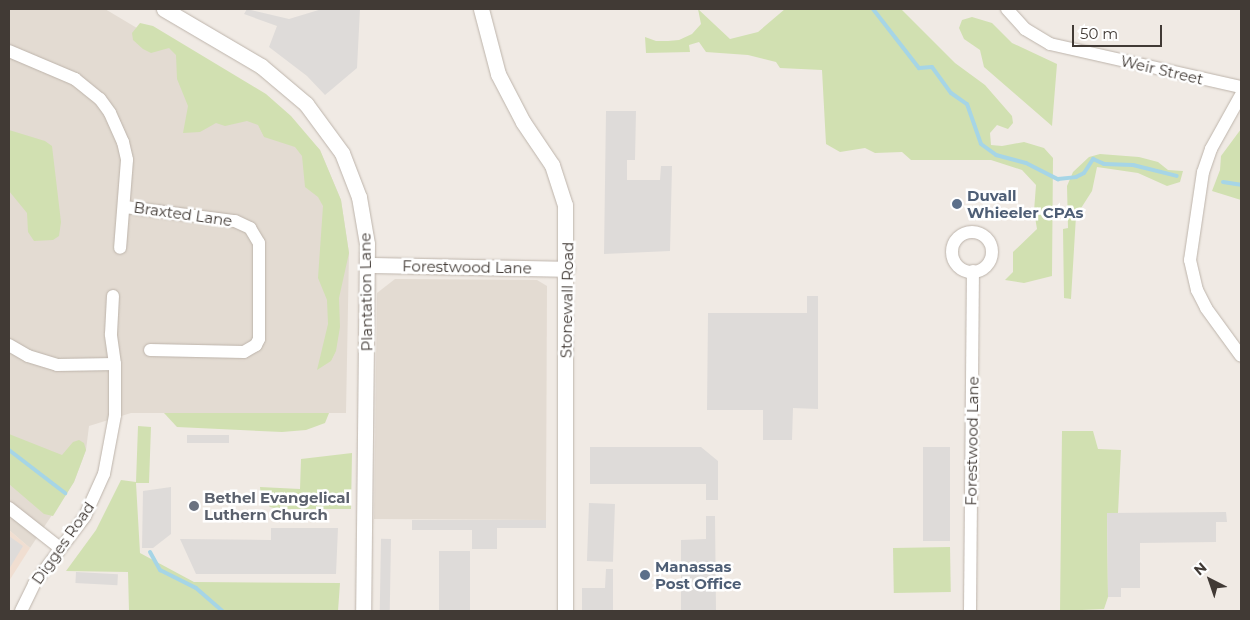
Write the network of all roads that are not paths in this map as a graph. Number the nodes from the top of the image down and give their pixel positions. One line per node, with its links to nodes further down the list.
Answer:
1 (164, 9): 9 (street, Plantation Lane)
2 (481, 9): 10 (street, Stonewall Road)
3 (1007, 9): 5 (street, Weir Street)
4 (9, 51): 7 (street, Braxted Lane)
5 (1241, 87)
6 (1241, 95): 15 (street)
7 (125, 207): 8 (street, Braxted Lane); 14 (street, Braxted Lane)
8 (120, 248)
9 (367, 265): 10 (street, Forestwood Lane); 19 (street, Plantation Lane)
10 (567, 269): 21 (street, Stonewall Road)
11 (973, 272): 22 (street, Forestwood Lane)
12 (113, 296): 16 (street, Digges Road)
13 (9, 345): 16 (street)
14 (150, 350)
15 (1241, 356)
16 (115, 364): 18 (street, Digges Road)
17 (9, 508): 18 (street)
18 (60, 548): 20 (street, Digges Road)
19 (365, 610)
20 (21, 611)
21 (566, 611)
22 (970, 611)

